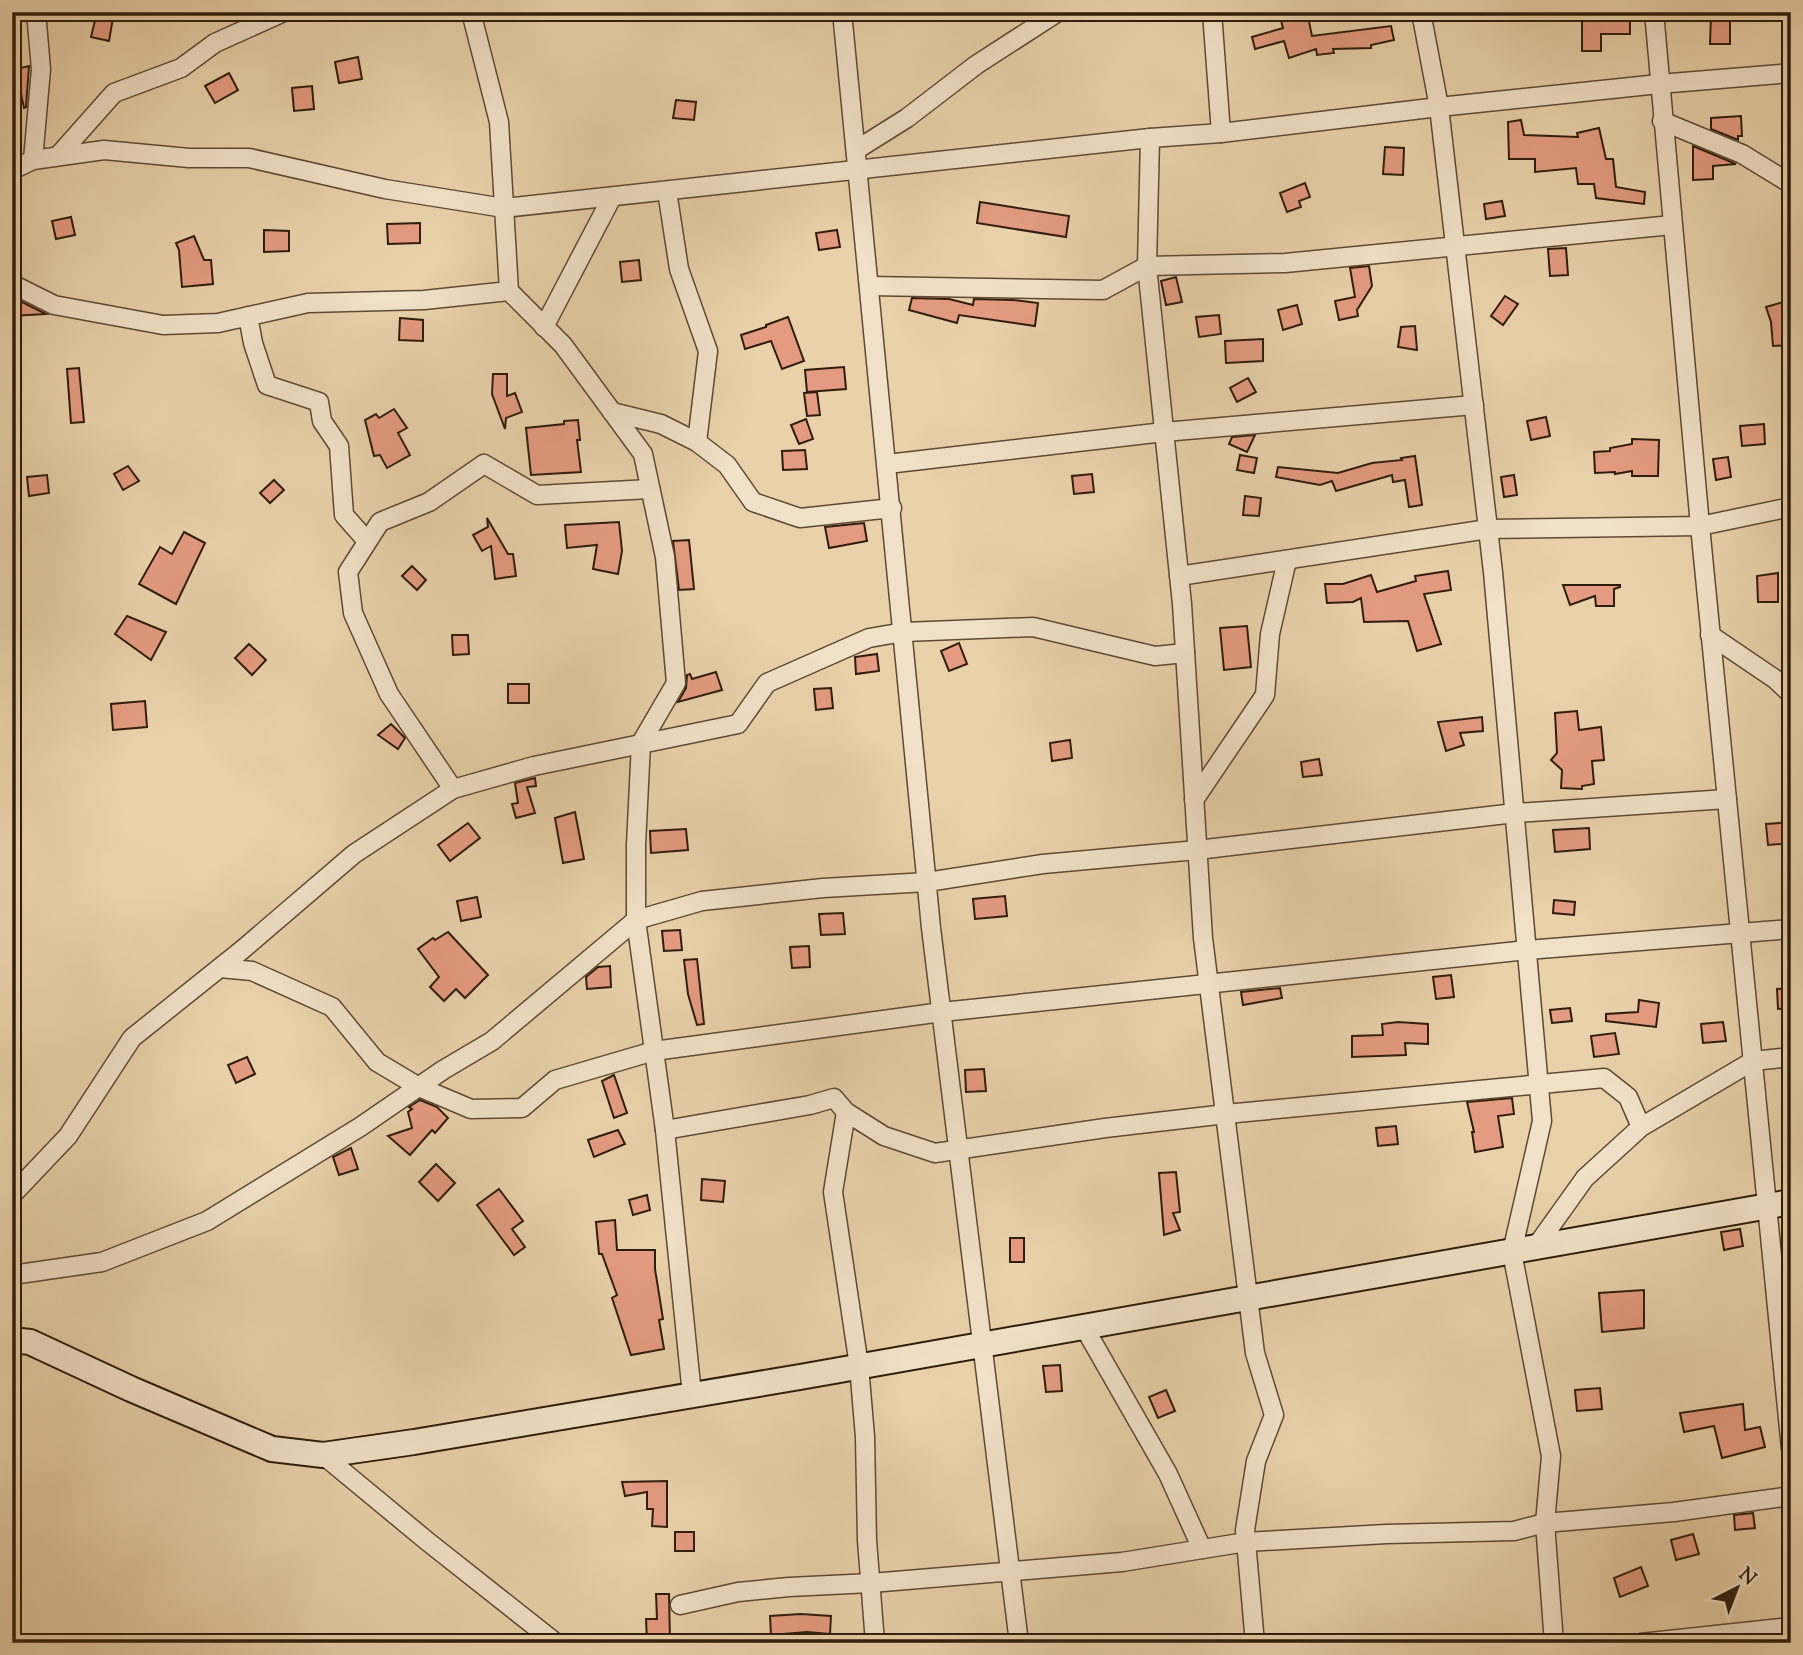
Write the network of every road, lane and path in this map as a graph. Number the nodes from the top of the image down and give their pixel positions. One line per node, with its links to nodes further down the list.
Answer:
1 (36, 12): 17 (street)
2 (284, 12): 16 (street)
3 (471, 12): 23 (street)
4 (842, 12): 15 (street)
5 (1058, 12): 15 (street)
6 (1212, 12): 13 (street)
7 (1421, 12): 11 (street)
8 (1654, 12): 10 (street)
9 (1791, 73): 10 (street)
10 (1659, 84): 11 (street); 12 (street)
11 (1439, 107): 13 (street); 25 (street)
12 (1662, 121): 20 (street); 24 (street)
13 (1222, 133): 14 (street)
14 (1150, 138): 19 (street); 26 (street)
15 (856, 150): 19 (street)
16 (58, 156): 17 (street); 23 (street)
17 (33, 160): 18 (street)
18 (12, 170)
19 (858, 171): 21 (street); 28 (street)
20 (1791, 184)
21 (667, 191): 22 (street); 35 (street)
22 (612, 197): 23 (street); 31 (street)
23 (504, 208): 29 (street)
24 (1672, 225): 25 (street); 40 (street)
25 (1455, 247): 26 (street); 32 (street)
26 (1147, 266): 28 (street); 34 (street)
27 (12, 284): 30 (street)
28 (869, 286): 36 (street)
29 (509, 291): 30 (street); 31 (street)
30 (248, 316): 42 (street)
31 (544, 327): 33 (street)
32 (1474, 405): 34 (street); 41 (street)
33 (612, 412): 35 (street); 37 (street)
34 (1164, 432): 36 (street); 44 (street)
35 (697, 442): 39 (street)
36 (887, 464): 39 (street)
37 (650, 489): 42 (street); 49 (street)
38 (1791, 507): 40 (street)
39 (892, 508): 45 (street)
40 (1700, 526): 41 (street); 46 (street)
41 (1488, 529): 43 (street); 53 (street)
42 (367, 541): 50 (street)
43 (1287, 560): 44 (street); 52 (street)
44 (1179, 576): 47 (street)
45 (904, 632): 47 (street); 49 (street); 55 (street)
46 (1710, 635): 48 (street); 51 (street)
47 (1185, 653): 52 (street)
48 (1791, 694)
49 (641, 743): 50 (street); 56 (street)
50 (453, 789): 60 (street)
51 (1727, 799): 53 (street); 58 (street)
52 (1194, 800): 54 (street)
53 (1515, 813): 54 (street); 59 (street)
54 (1197, 850): 55 (street); 61 (street)
55 (927, 882): 56 (street); 62 (street)
56 (636, 920): 63 (street); 67 (street)
57 (1791, 929): 58 (street)
58 (1741, 933): 59 (street); 65 (street)
59 (1527, 950): 61 (street); 66 (street)
60 (220, 968): 67 (street); 73 (street)
61 (1209, 986): 62 (street); 69 (street)
62 (942, 1012): 63 (street); 72 (street)
63 (654, 1052): 67 (street); 71 (street)
64 (1791, 1057): 65 (street)
65 (1753, 1061): 70 (street); 74 (street)
66 (1539, 1085): 69 (street); 70 (street); 75 (street)
67 (419, 1087): 76 (street)
68 (846, 1112): 71 (street); 72 (street); 81 (street)
69 (1226, 1114): 72 (street); 77 (street)
70 (1641, 1127): 75 (street)
71 (665, 1130): 82 (street)
72 (960, 1151): 80 (street)
73 (12, 1195)
74 (1779, 1204): 75 (street); 83 (street)
75 (1524, 1250): 77 (street); 86 (street)
76 (12, 1275)
77 (1249, 1298): 78 (street); 87 (street)
78 (1084, 1327): 80 (street); 88 (street)
79 (12, 1340): 84 (street)
80 (984, 1344): 81 (street); 89 (street)
81 (859, 1366): 82 (street); 90 (street)
82 (692, 1395): 84 (street)
83 (1791, 1449)
84 (323, 1455): 93 (street)
85 (1791, 1496): 86 (street)
86 (1545, 1522): 87 (street); 97 (street)
87 (1246, 1542): 88 (street); 96 (street)
88 (1202, 1549): 89 (street)
89 (1010, 1570): 90 (street); 95 (street)
90 (871, 1583): 91 (street); 94 (street)
91 (680, 1605)
92 (1791, 1627): 98 (street)
93 (556, 1643)
94 (875, 1643)
95 (1018, 1643)
96 (1255, 1643)
97 (1554, 1643)
98 (1641, 1643)

